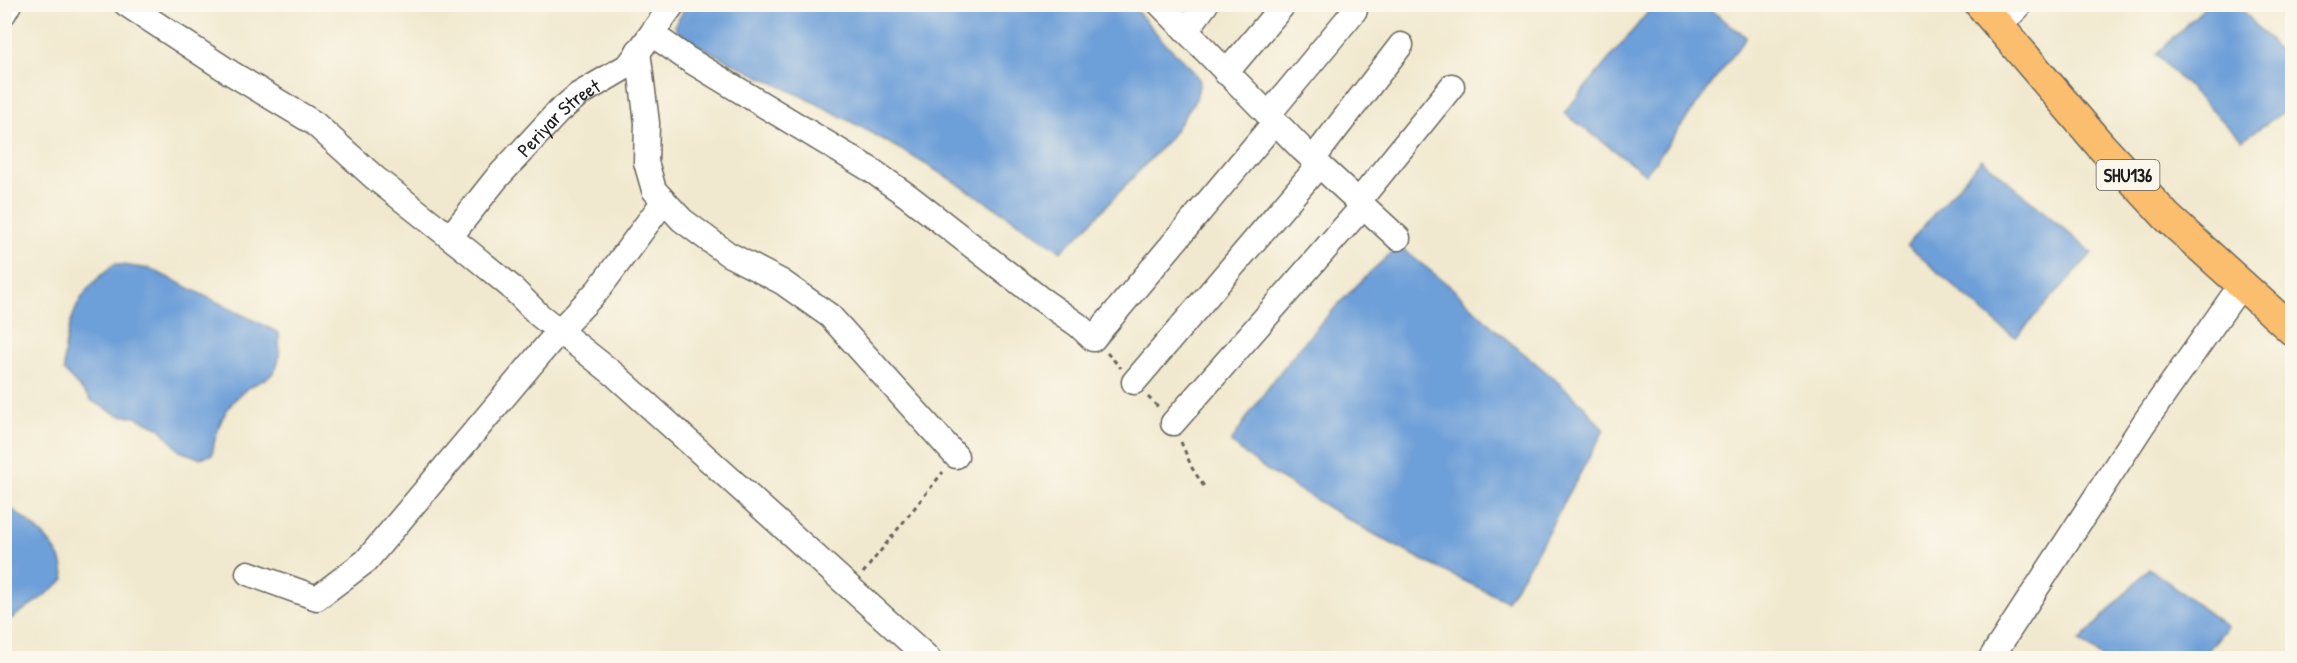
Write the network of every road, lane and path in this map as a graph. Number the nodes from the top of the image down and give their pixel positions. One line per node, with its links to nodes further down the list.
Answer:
1 (9, 4): 9 (street)
2 (126, 4): 20 (street)
3 (673, 4): 12 (street, Periyar Street)
4 (1160, 4): 11 (street)
5 (1206, 4): 11 (street)
6 (1284, 4): 14 (street)
7 (2021, 4): 10 (street)
8 (1355, 10): 16 (street)
9 (4, 13)
10 (1989, 16): 22 (main road, SHU136)
11 (1185, 31): 14 (street)
12 (645, 43): 18 (street); 20 (street, Periyar Street); 25 (street)
13 (1401, 45): 17 (street)
14 (1226, 73): 16 (street)
15 (1452, 86): 19 (street)
16 (1272, 119): 17 (street); 25 (street)
17 (1316, 162): 19 (street); 26 (street)
18 (664, 201): 23 (street); 28 (street)
19 (1360, 204): 21 (street); 27 (street)
20 (450, 237): 23 (street)
21 (1398, 238)
22 (2241, 285): 24 (main road, SHU136); 33 (street)
23 (560, 330): 30 (street); 31 (street)
24 (2292, 330)
25 (1093, 339): 26 (path)
26 (1134, 382): 27 (path)
27 (1173, 423): 29 (path)
28 (956, 456): 31 (path)
29 (1205, 488)
30 (248, 573)
31 (851, 589): 32 (street)
32 (928, 658)
33 (1991, 658)

